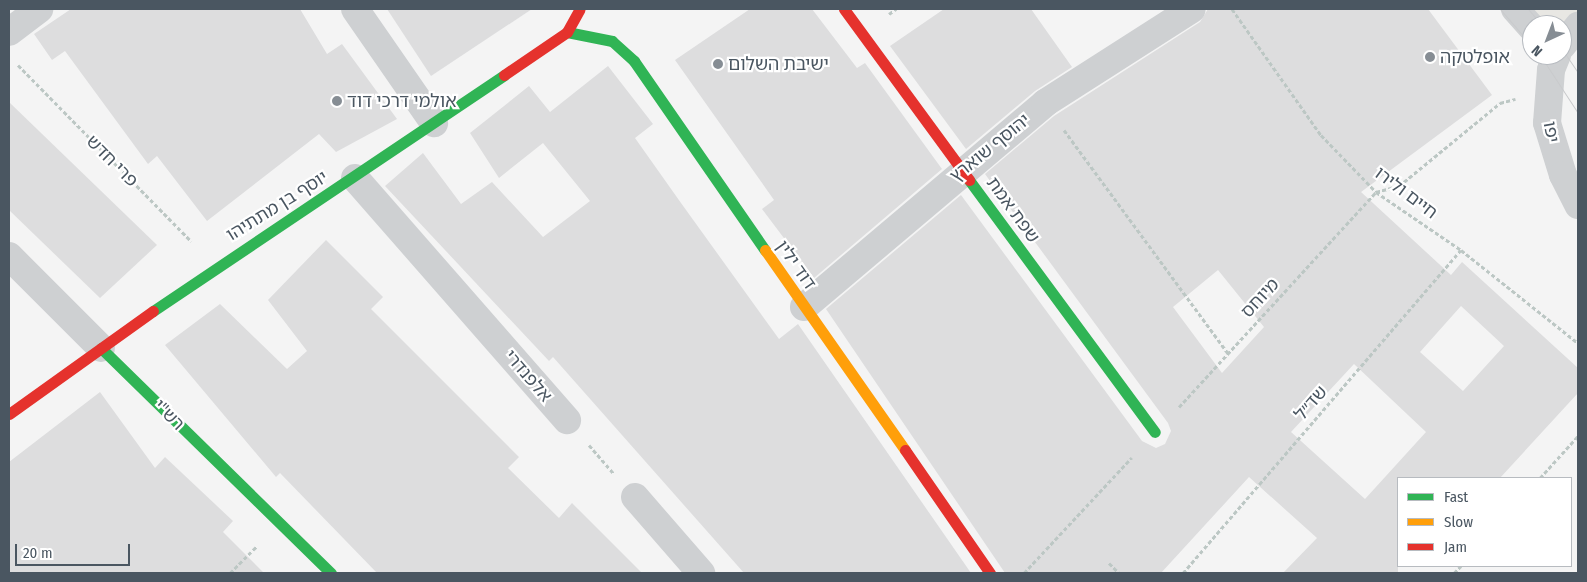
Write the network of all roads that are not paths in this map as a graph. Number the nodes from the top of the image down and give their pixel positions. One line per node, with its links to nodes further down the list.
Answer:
1 (39, 9): 6 (street)
2 (355, 9): 9 (street)
3 (580, 9): 7 (street)
4 (844, 9): 10 (street, שפת אמת)
5 (1192, 9): 10 (street, יהוסף שוארץ)
6 (9, 32)
7 (567, 32): 9 (street, יוסף בן מתתיהו); 14 (street, דוד ילין)
8 (1555, 65): 12 (street, יפו)
9 (434, 123): 11 (street, יוסף בן מתתיהו)
10 (962, 170): 14 (street, יהוסף שוארץ); 18 (street, שפת אמת)
11 (355, 178): 15 (street, יוסף בן מתתיהו); 17 (street, אלפנדרי)
12 (1578, 205)
13 (9, 256): 15 (street, רש"י)
14 (804, 307): 22 (street, דוד ילין)
15 (101, 348): 16 (street, יוסף בן מתתיהו); 20 (street, רש"י)
16 (9, 414)
17 (567, 420)
18 (1155, 432)
19 (635, 498): 21 (street)
20 (330, 573)
21 (702, 573)
22 (990, 573)

